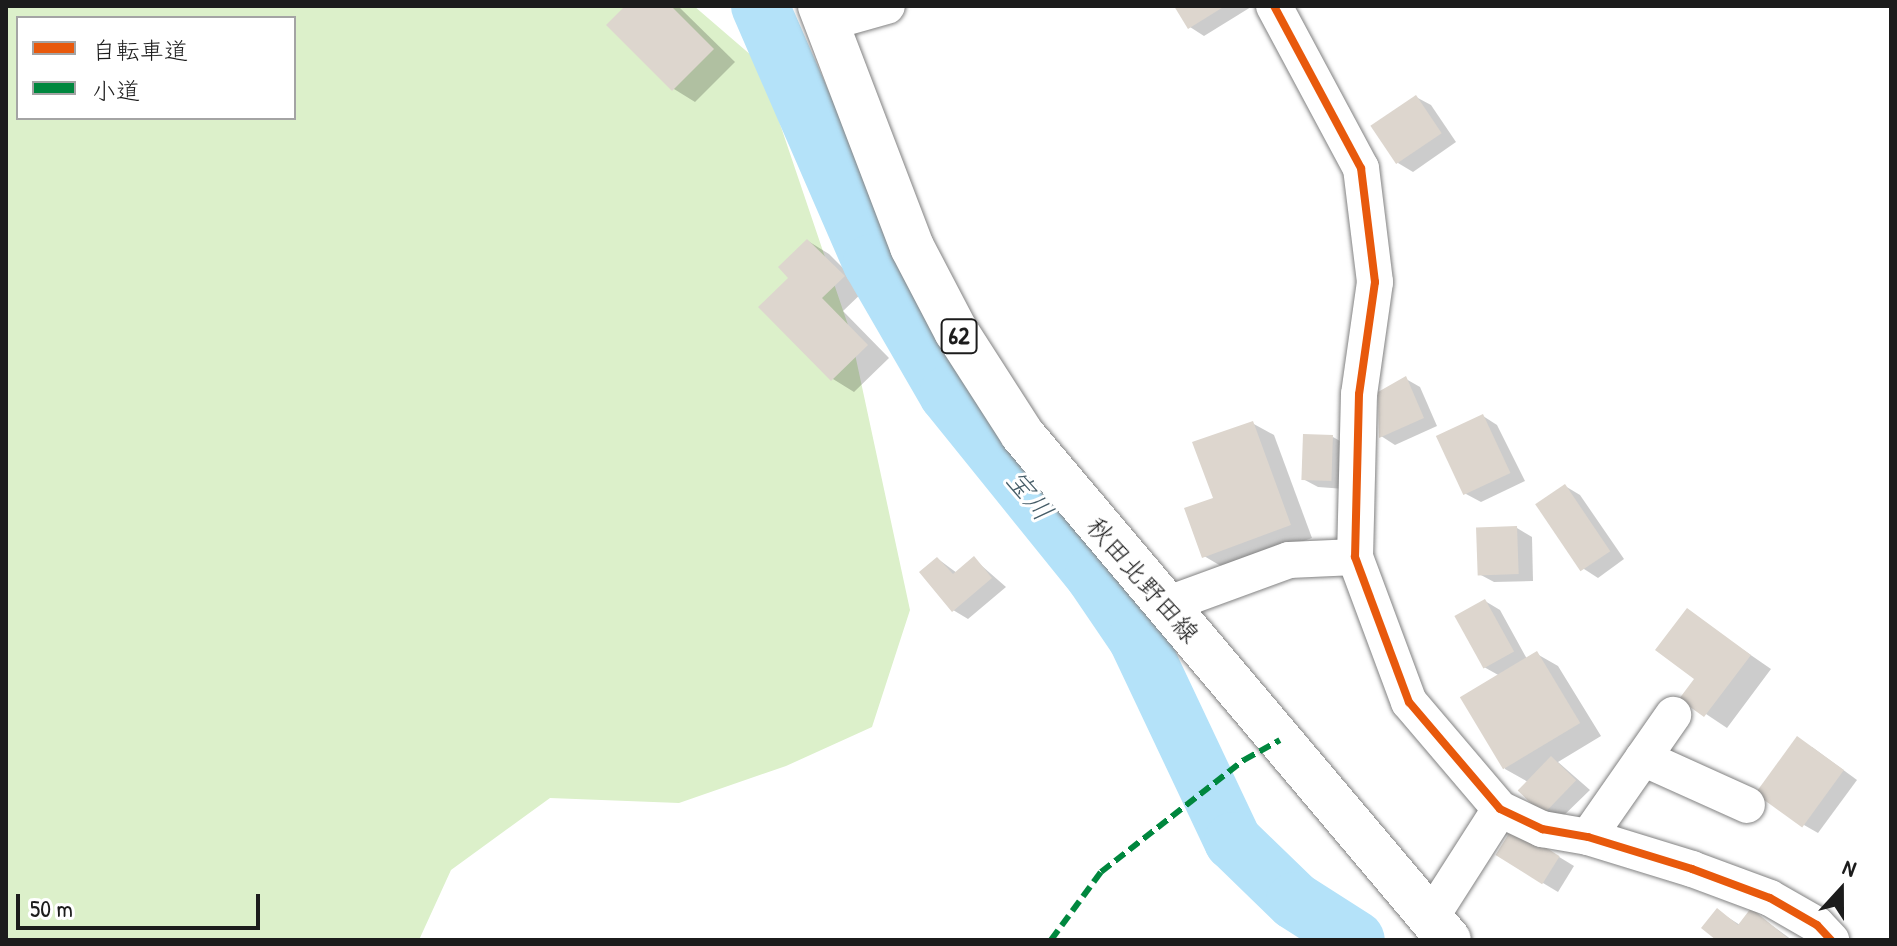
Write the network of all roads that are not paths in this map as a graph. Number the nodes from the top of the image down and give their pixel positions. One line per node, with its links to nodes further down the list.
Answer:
1 (887, 6): 3 (street)
2 (1274, 6): 4 (street)
3 (825, 14): 5 (main road, 秋田北野田線 / 62)
4 (1355, 557): 5 (street); 9 (street)
5 (1166, 605): 11 (main road, 秋田北野田線 / 62)
6 (1673, 715): 7 (street)
7 (1643, 758): 8 (street); 10 (street)
8 (1747, 805)
9 (1500, 809): 10 (street); 11 (street)
10 (1588, 837): 12 (street)
11 (1440, 928)
12 (1831, 940)

